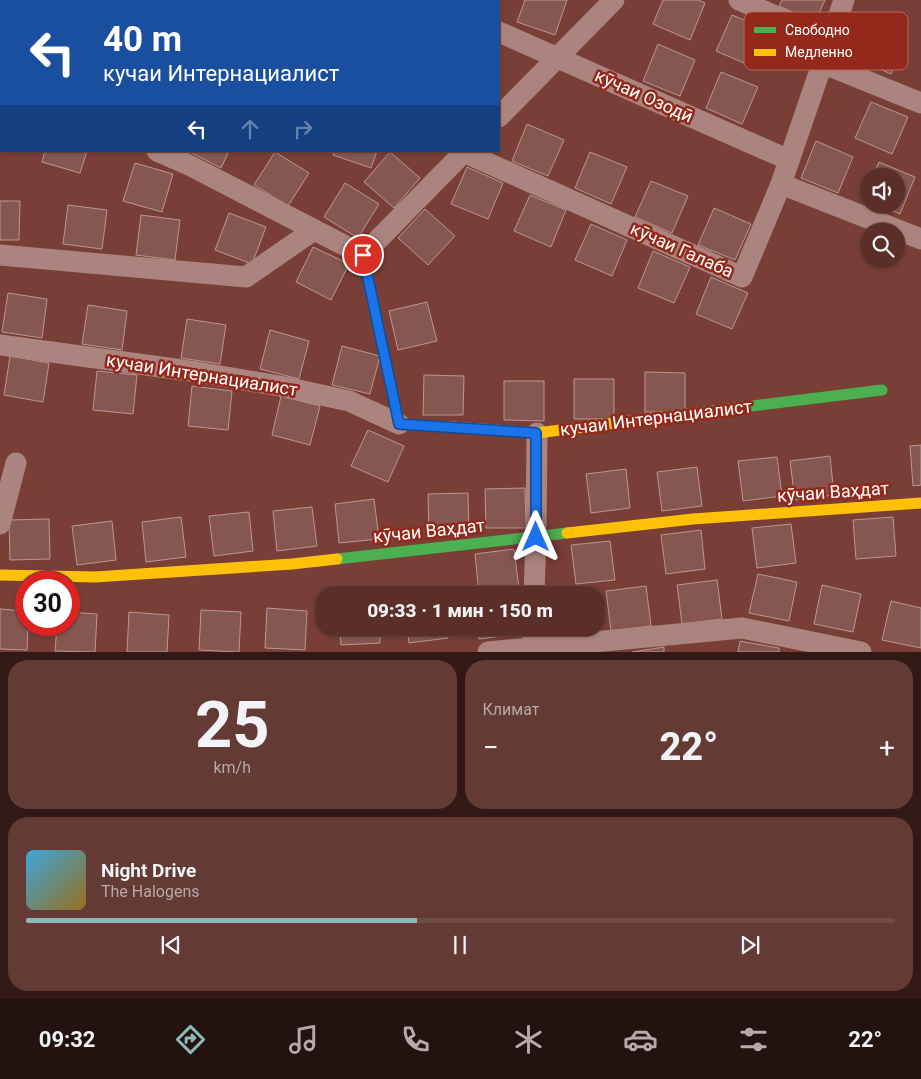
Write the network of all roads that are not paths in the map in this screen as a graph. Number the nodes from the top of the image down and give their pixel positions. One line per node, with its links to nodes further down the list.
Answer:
1 (614, 0): 7 (street)
2 (739, 0): 4 (street)
3 (844, 0): 5 (street, кӯчаи Галаба)
4 (766, 12)
5 (840, 12)
6 (500, 32): 7 (street, кӯчаи Озодӣ)
7 (557, 58): 11 (street); 14 (street, кӯчаи Озодӣ)
8 (820, 70): 14 (street, кӯчаи Галаба)
9 (839, 70): 10 (street)
10 (921, 103)
11 (500, 116)
12 (159, 152): 16 (street)
13 (463, 152): 15 (street, кӯчаи Галаба); 19 (street)
14 (789, 160): 15 (street, кӯчаи Галаба)
15 (781, 184): 17 (street)
16 (314, 230): 18 (street); 19 (street)
17 (921, 239)
18 (0, 255)
19 (363, 255): 22 (street)
20 (0, 345): 22 (street, кучаи Интернациалист)
21 (882, 390): 23 (street, кучаи Интернациалист)
22 (399, 424): 23 (street, кучаи Интернациалист)
23 (536, 433): 27 (street)
24 (16, 463): 26 (street)
25 (921, 503): 27 (street, кӯчаи Ваҳдат)
26 (0, 524)
27 (536, 537): 28 (street, кӯчаи Ваҳдат); 29 (street)
28 (0, 575)
29 (534, 586)
30 (533, 637): 31 (street); 32 (street)
31 (488, 652)
32 (861, 652)

